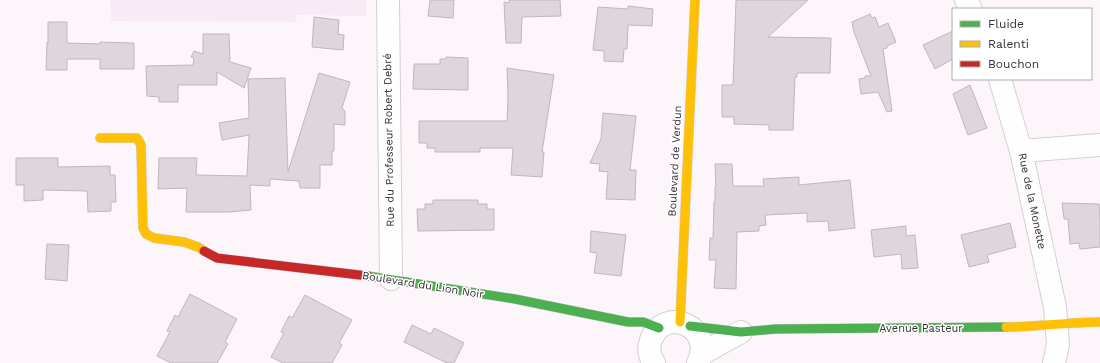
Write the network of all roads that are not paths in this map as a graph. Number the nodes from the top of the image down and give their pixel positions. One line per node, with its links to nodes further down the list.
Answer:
1 (388, 0): 7 (street, Rue du Professeur Robert Debré)
2 (695, 0): 10 (street, Boulevard de Verdun)
3 (1000, 80): 6 (street, Rue de la Monette)
4 (100, 138): 7 (street, Boulevard du Lion Noir)
5 (1100, 145): 6 (street)
6 (1021, 151): 11 (street, Rue de la Monette)
7 (391, 279): 8 (street, Boulevard du Lion Noir)
8 (628, 322): 12 (street, Boulevard du Lion Noir); 14 (street)
9 (1100, 322): 11 (street, Avenue Pasteur)
10 (685, 324): 12 (street); 13 (street, Avenue Pasteur); 15 (street)
11 (1056, 325): 13 (street, Avenue Pasteur); 16 (street, Rue de la Monette)
12 (659, 328): 14 (street)
13 (741, 332): 15 (street, Avenue Pasteur)
14 (651, 357)
15 (700, 359)
16 (1054, 363)

